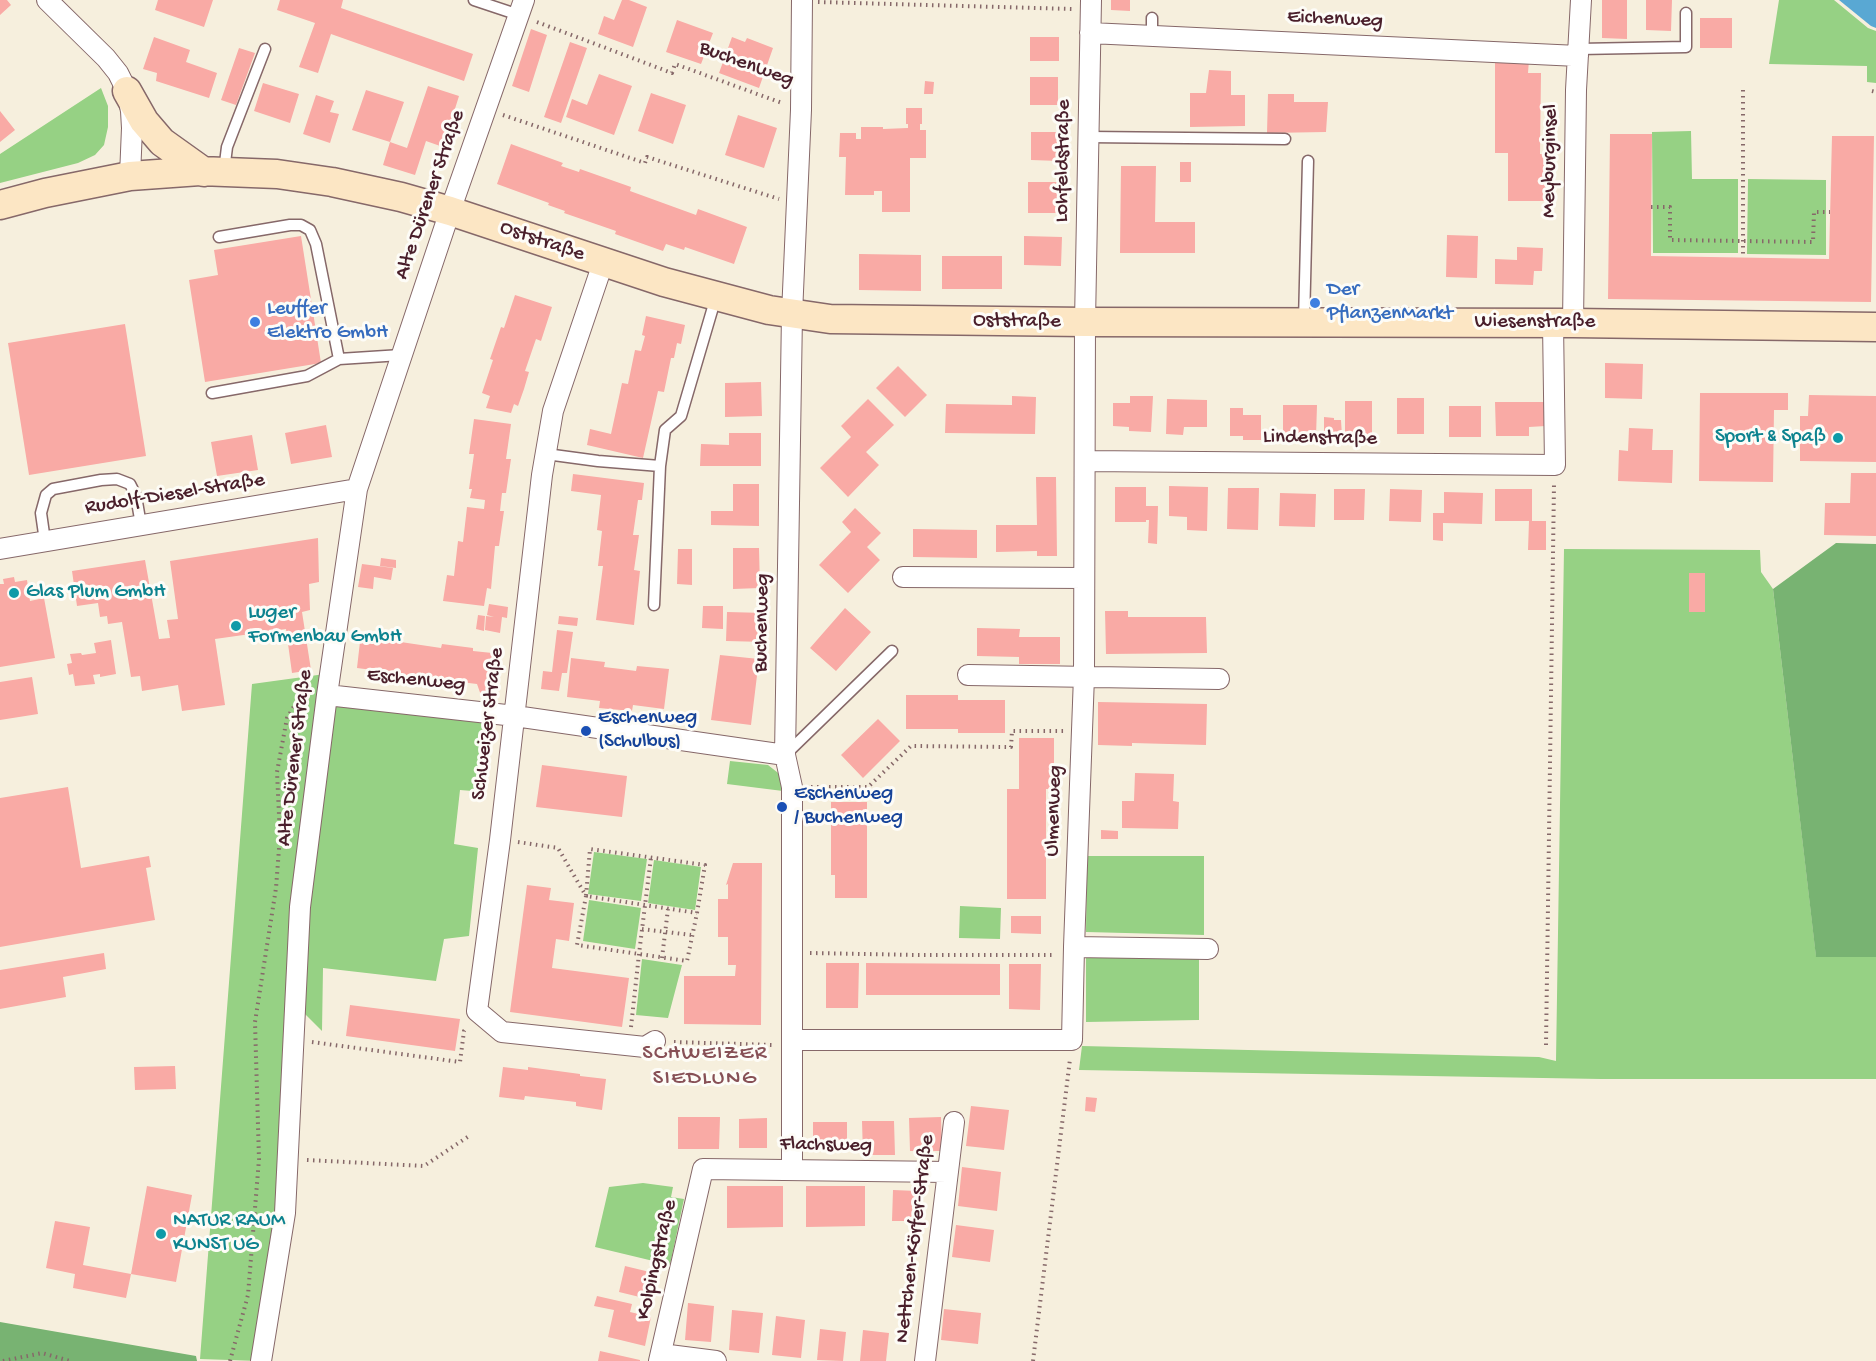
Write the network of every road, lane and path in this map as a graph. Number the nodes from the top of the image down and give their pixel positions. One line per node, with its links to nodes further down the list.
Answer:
1 (46, 0): 12 (street)
2 (474, 0): 6 (lane)
3 (1581, 0): 10 (street, Meyburginsel)
4 (802, 1): 5 (path); 14 (street, Buchenweg)
5 (1091, 4): 8 (street, Lohfeldstraße)
6 (522, 8): 13 (street, Alte Dürener Straße); 14 (path, Buchenweg)
7 (1686, 13): 10 (lane)
8 (1090, 33): 10 (street, Eichenweg); 15 (street, Lohfeldstraße)
9 (265, 49): 18 (lane)
10 (1578, 52): 33 (street, Meyburginsel)
11 (1743, 90): 26 (path)
12 (127, 91): 18 (main road); 19 (street)
13 (486, 109): 21 (path, Alte Dürener Straße); 23 (street, Alte Dürener Straße)
14 (801, 110): 21 (street, Buchenweg)
15 (1088, 137): 16 (lane); 31 (street, Lohfeldstraße)
16 (1285, 140)
17 (1308, 161): 32 (lane)
18 (214, 172): 19 (main road, Oststraße); 23 (main road, Oststraße)
19 (130, 176): 20 (main road, Oststraße)
20 (0, 205)
21 (797, 205): 30 (street, Buchenweg)
22 (1651, 207): 26 (path)
23 (450, 211): 28 (main road, Oststraße); 35 (street, Alte Dürener Straße)
24 (1830, 212): 26 (path)
25 (219, 237): 36 (lane)
26 (1742, 240): 27 (path)
27 (1743, 257)
28 (603, 263): 29 (main road, Oststraße); 38 (street, Schweizer Straße)
29 (716, 297): 30 (main road, Oststraße); 41 (lane)
30 (792, 314): 31 (main road, Oststraße); 56 (street, Buchenweg)
31 (1085, 322): 32 (main road, Wiesenstraße); 39 (street, Ulmenweg)
32 (1304, 322): 33 (main road, Wiesenstraße)
33 (1563, 323): 34 (main road, Wiesenstraße); 40 (street, Meyburginsel)
34 (1876, 327)
35 (401, 355): 36 (lane); 42 (street, Alte Dürener Straße)
36 (339, 359): 37 (lane)
37 (212, 393)
38 (546, 454): 41 (lane); 54 (street, Schweizer Straße)
39 (1085, 461): 40 (street, Lindenstraße); 47 (street, Ulmenweg)
40 (1555, 465): 77 (path)
41 (660, 466): 48 (lane)
42 (357, 489): 43 (street, Rudolf-Diesel-Straße); 53 (street, Alte Dürener Straße)
43 (141, 525): 44 (street, Rudolf-Diesel-Straße); 44 (lane)
44 (45, 541): 45 (street, Rudolf-Diesel-Straße)
45 (0, 549)
46 (903, 577): 47 (street)
47 (1084, 578): 51 (street, Ulmenweg)
48 (654, 605)
49 (892, 651): 56 (lane)
50 (968, 675): 51 (street)
51 (1084, 676): 52 (street); 55 (street, Ulmenweg)
52 (1219, 679)
53 (327, 695): 54 (street, Eschenweg); 73 (street, Alte Dürener Straße); 88 (path)
54 (515, 716): 56 (street, Eschenweg); 58 (street, Schweizer Straße)
55 (1082, 732): 57 (path); 68 (street, Ulmenweg)
56 (785, 755): 57 (street, Buchenweg)
57 (792, 787): 69 (street, Buchenweg)
58 (500, 840): 60 (path); 72 (street, Schweizer Straße)
59 (651, 858): 60 (path); 61 (path); 63 (path)
60 (585, 896): 61 (path); 70 (path)
61 (645, 905): 62 (path); 64 (path)
62 (668, 909): 63 (path); 65 (path)
63 (697, 913): 66 (path)
64 (642, 928): 65 (path); 70 (path)
65 (665, 931): 66 (path); 71 (path)
66 (691, 935): 71 (path)
67 (1208, 949): 68 (street)
68 (1074, 951): 69 (path); 74 (street, Ulmenweg)
69 (793, 952): 76 (street, Buchenweg)
70 (639, 954): 71 (path); 78 (path)
71 (662, 958)
72 (477, 1011): 73 (path); 78 (street)
73 (294, 1040): 81 (street, Alte Dürener Straße)
74 (1072, 1040): 76 (street); 92 (path)
75 (655, 1041): 76 (path); 78 (street)
76 (793, 1043): 83 (street, Buchenweg)
77 (1546, 1045)
78 (630, 1046)
79 (954, 1122): 84 (street, Nettchen-Körfer-Straße)
80 (469, 1136): 81 (path)
81 (288, 1159): 89 (street, Alte Dürener Straße)
82 (703, 1169): 83 (street, Flachsweg); 85 (street, Kolpingstraße)
83 (792, 1169): 84 (street, Flachsweg)
84 (947, 1172): 91 (street, Nettchen-Körfer-Straße)
85 (660, 1357): 90 (street)
86 (3, 1361): 87 (path)
87 (70, 1361)
88 (230, 1361)
89 (261, 1361)
90 (716, 1361)
91 (925, 1361)
92 (1033, 1361)

